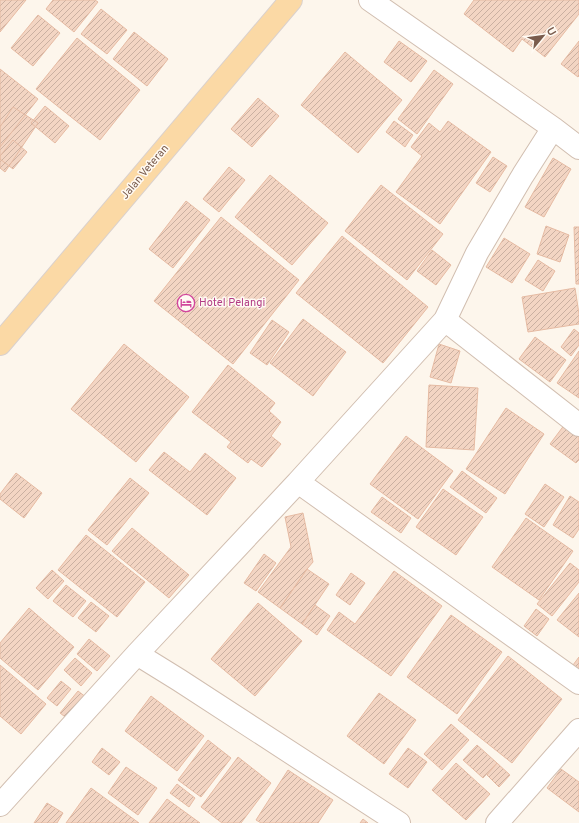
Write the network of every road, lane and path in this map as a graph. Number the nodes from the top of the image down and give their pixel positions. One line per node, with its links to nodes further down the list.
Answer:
1 (291, 0): 6 (main road, Jalan Veteran)
2 (370, 0): 3 (street)
3 (553, 128): 4 (street); 5 (street)
4 (579, 148)
5 (445, 320): 7 (street); 8 (street)
6 (0, 344)
7 (579, 425)
8 (298, 482): 9 (street); 10 (street)
9 (137, 654): 12 (street); 13 (street)
10 (579, 683)
11 (579, 730): 14 (street)
12 (0, 805)
13 (399, 823)
14 (496, 823)

